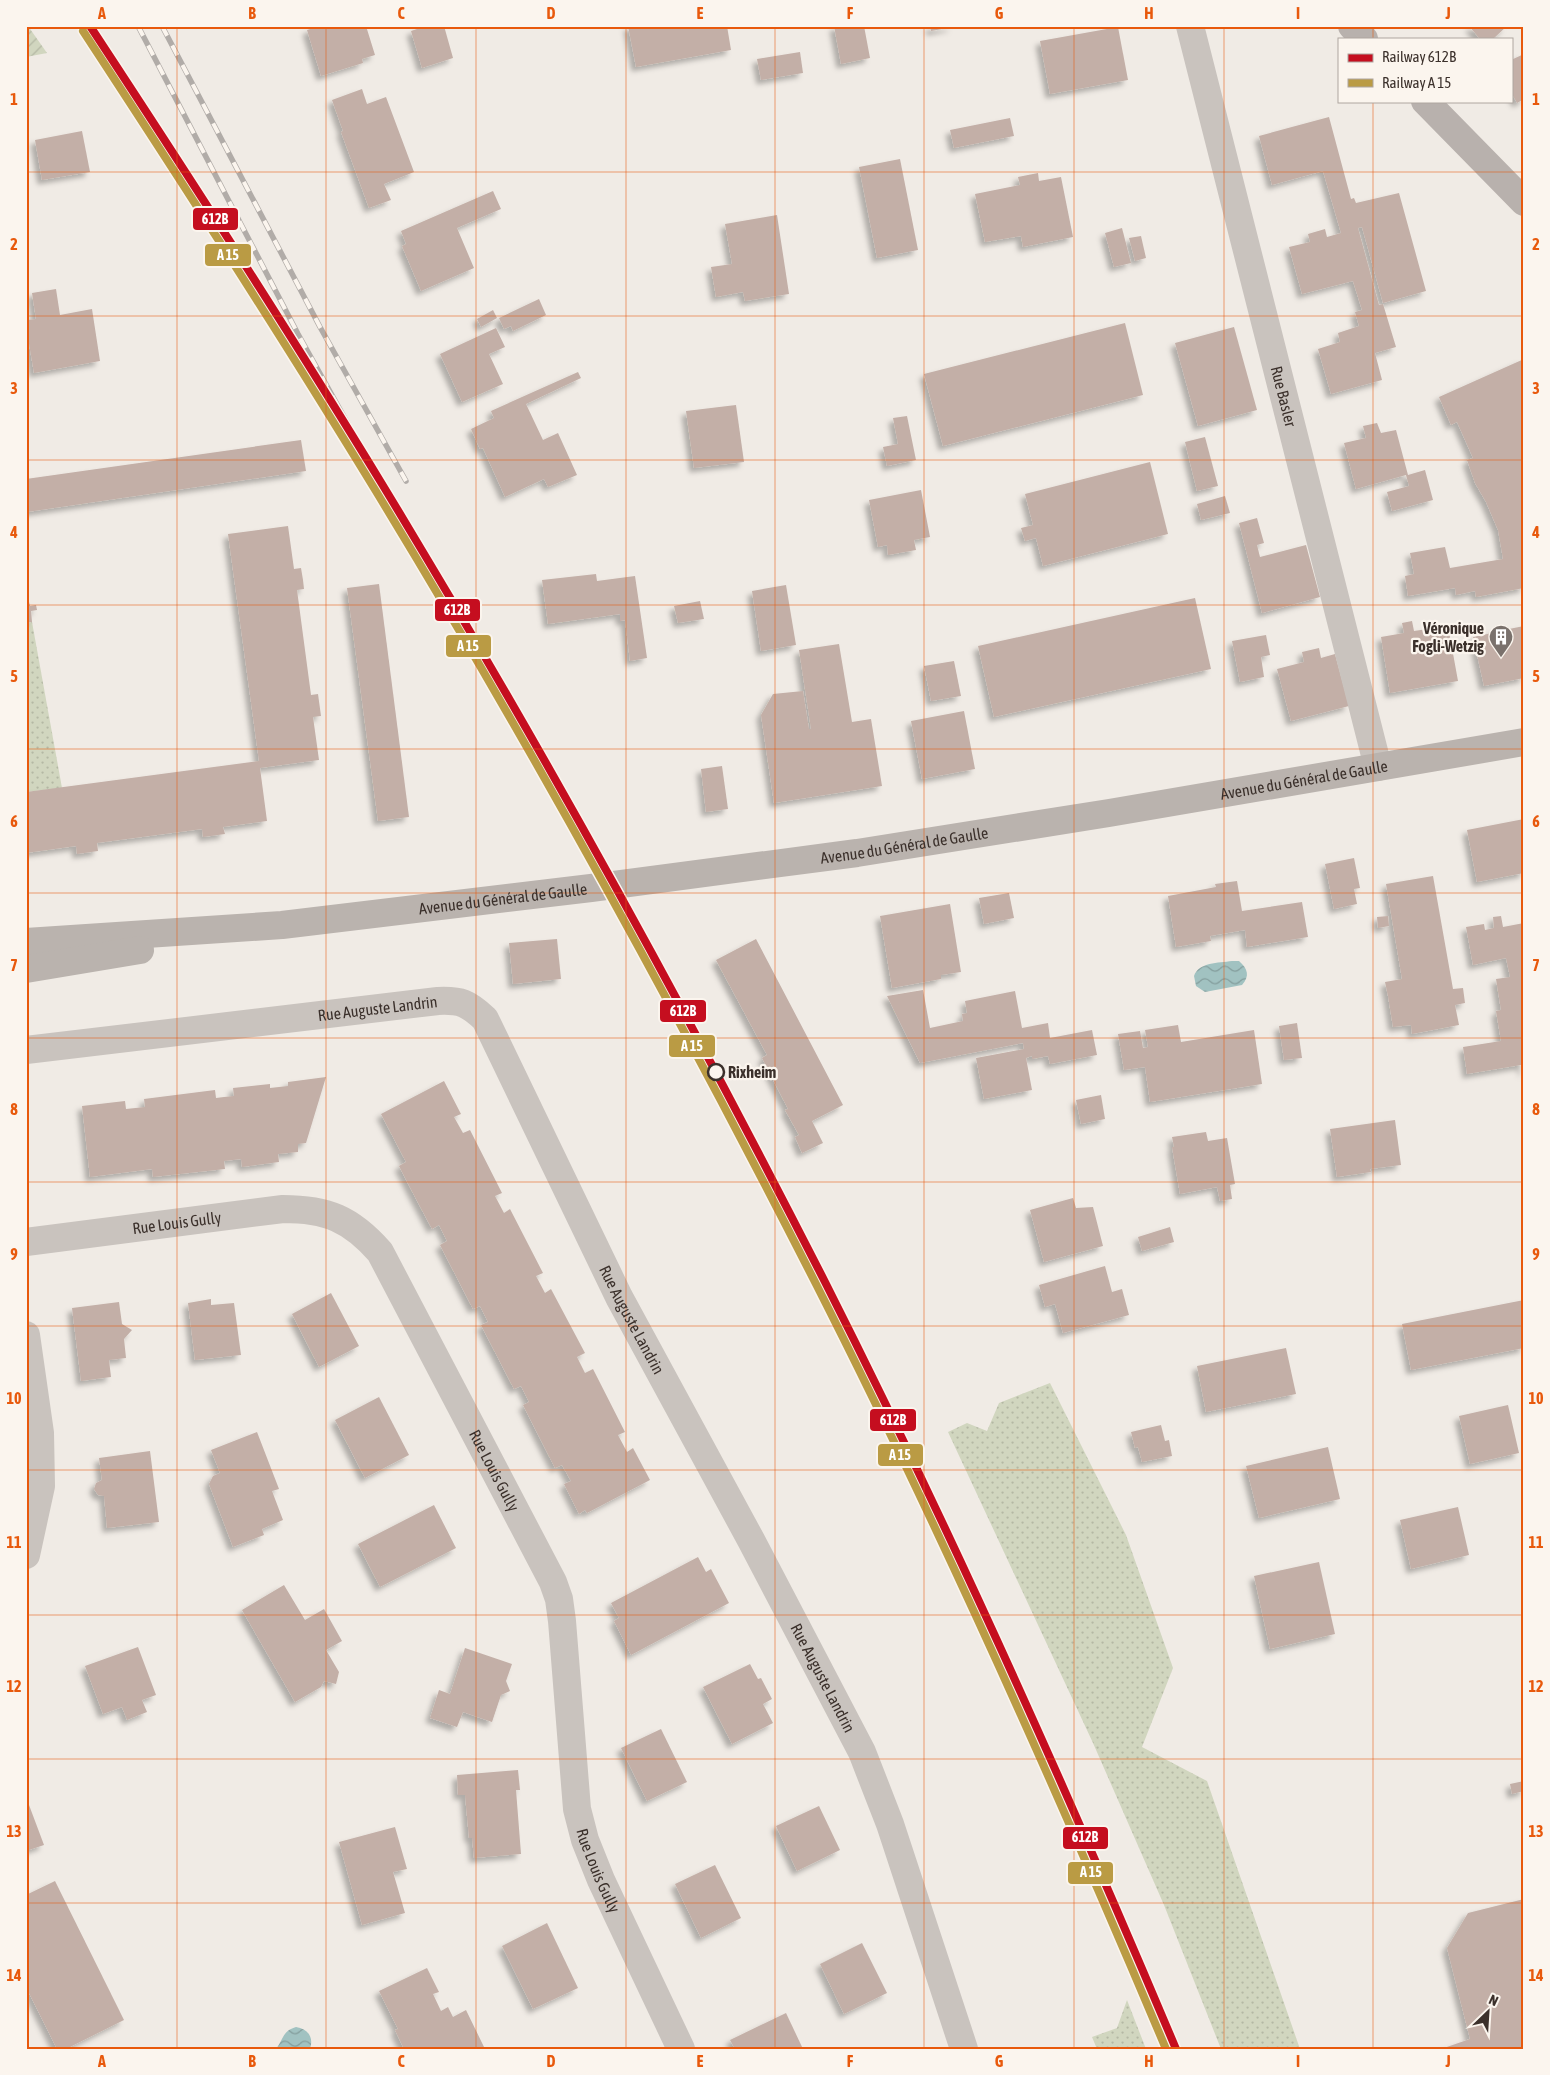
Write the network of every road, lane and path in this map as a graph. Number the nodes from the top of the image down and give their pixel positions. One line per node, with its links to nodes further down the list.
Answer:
1 (1190, 26): 9 (street, Rue Basler)
2 (1352, 26): 3 (main road)
3 (1363, 38)
4 (1426, 102): 5 (main road)
5 (1485, 163): 6 (main road); 7 (main road)
6 (1524, 173)
7 (1524, 202)
8 (1524, 742): 9 (main road, Avenue du Général de Gaulle)
9 (1378, 767): 10 (main road, Avenue du Général de Gaulle)
10 (282, 925): 11 (main road, Avenue du Général de Gaulle); 12 (main road, Avenue du Général de Gaulle)
11 (26, 942)
12 (26, 970)
13 (26, 1050): 18 (street, Rue Auguste Landrin)
14 (26, 1242): 17 (street, Rue Louis Gully)
15 (26, 1335): 16 (street)
16 (26, 1555)
17 (681, 2049)
18 (964, 2049)

